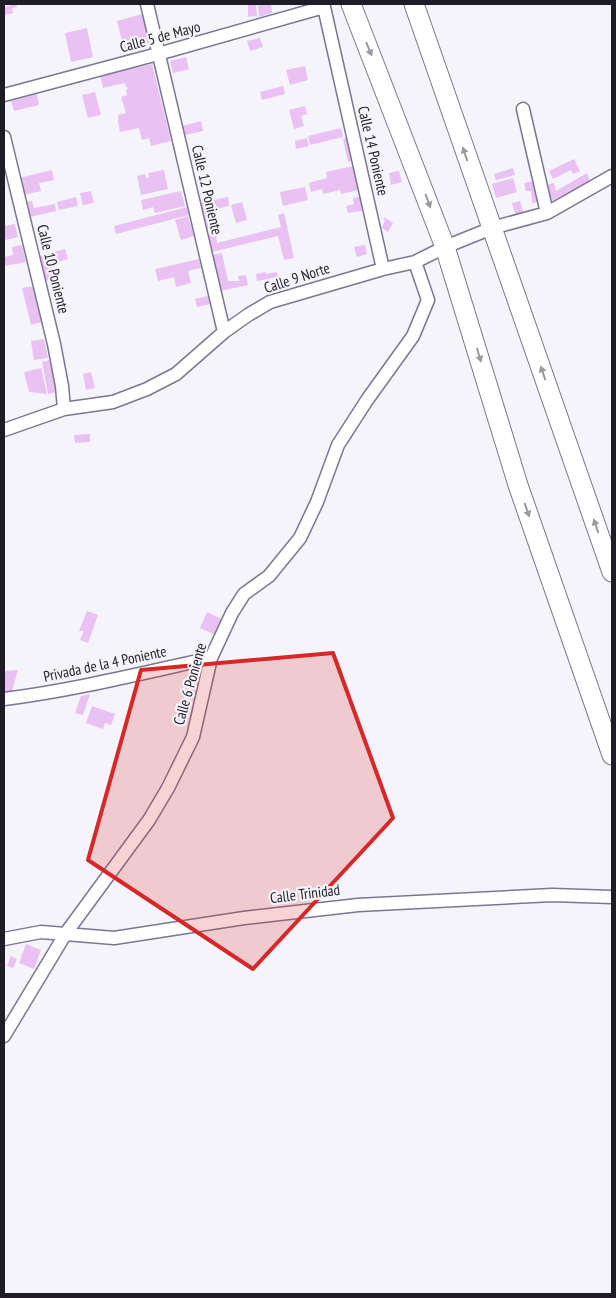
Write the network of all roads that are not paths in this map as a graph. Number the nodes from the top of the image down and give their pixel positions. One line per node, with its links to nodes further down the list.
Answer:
1 (147, 4): 5 (street, Calle 12 Poniente)
2 (352, 4): 12 (highway, one-way to 12)
3 (414, 4): 11 (highway, one-way to 3)
4 (324, 7): 5 (street, Calle 5 de Mayo); 14 (street, Calle 14 Poniente)
5 (158, 54): 6 (street, Calle 5 de Mayo); 15 (street, Calle 12 Poniente)
6 (4, 95)
7 (523, 109): 10 (street)
8 (4, 137): 16 (street, Calle 10 Poniente)
9 (612, 176): 10 (street, Calle 9 Norte)
10 (547, 213): 11 (street, Calle 9 Norte)
11 (492, 228): 12 (street, Calle 9 Norte); 18 (highway, one-way to 11)
12 (445, 248): 13 (street, Calle 9 Norte); 21 (highway, one-way to 21)
13 (415, 262): 14 (street, Calle 9 Norte); 19 (street, Calle 6 Poniente)
14 (383, 269): 15 (street, Calle 9 Norte)
15 (224, 332): 16 (street, Calle 9 Norte)
16 (64, 409): 17 (street, Calle 9 Norte)
17 (4, 430)
18 (612, 572)
19 (211, 658): 20 (street, Privada de la 4 Poniente); 23 (street, Calle 6 Poniente)
20 (4, 699)
21 (612, 754)
22 (612, 897): 23 (street, Calle Trinidad)
23 (66, 933): 24 (street, Calle Trinidad); 25 (street, Calle 6 Poniente)
24 (4, 939)
25 (4, 1036)

